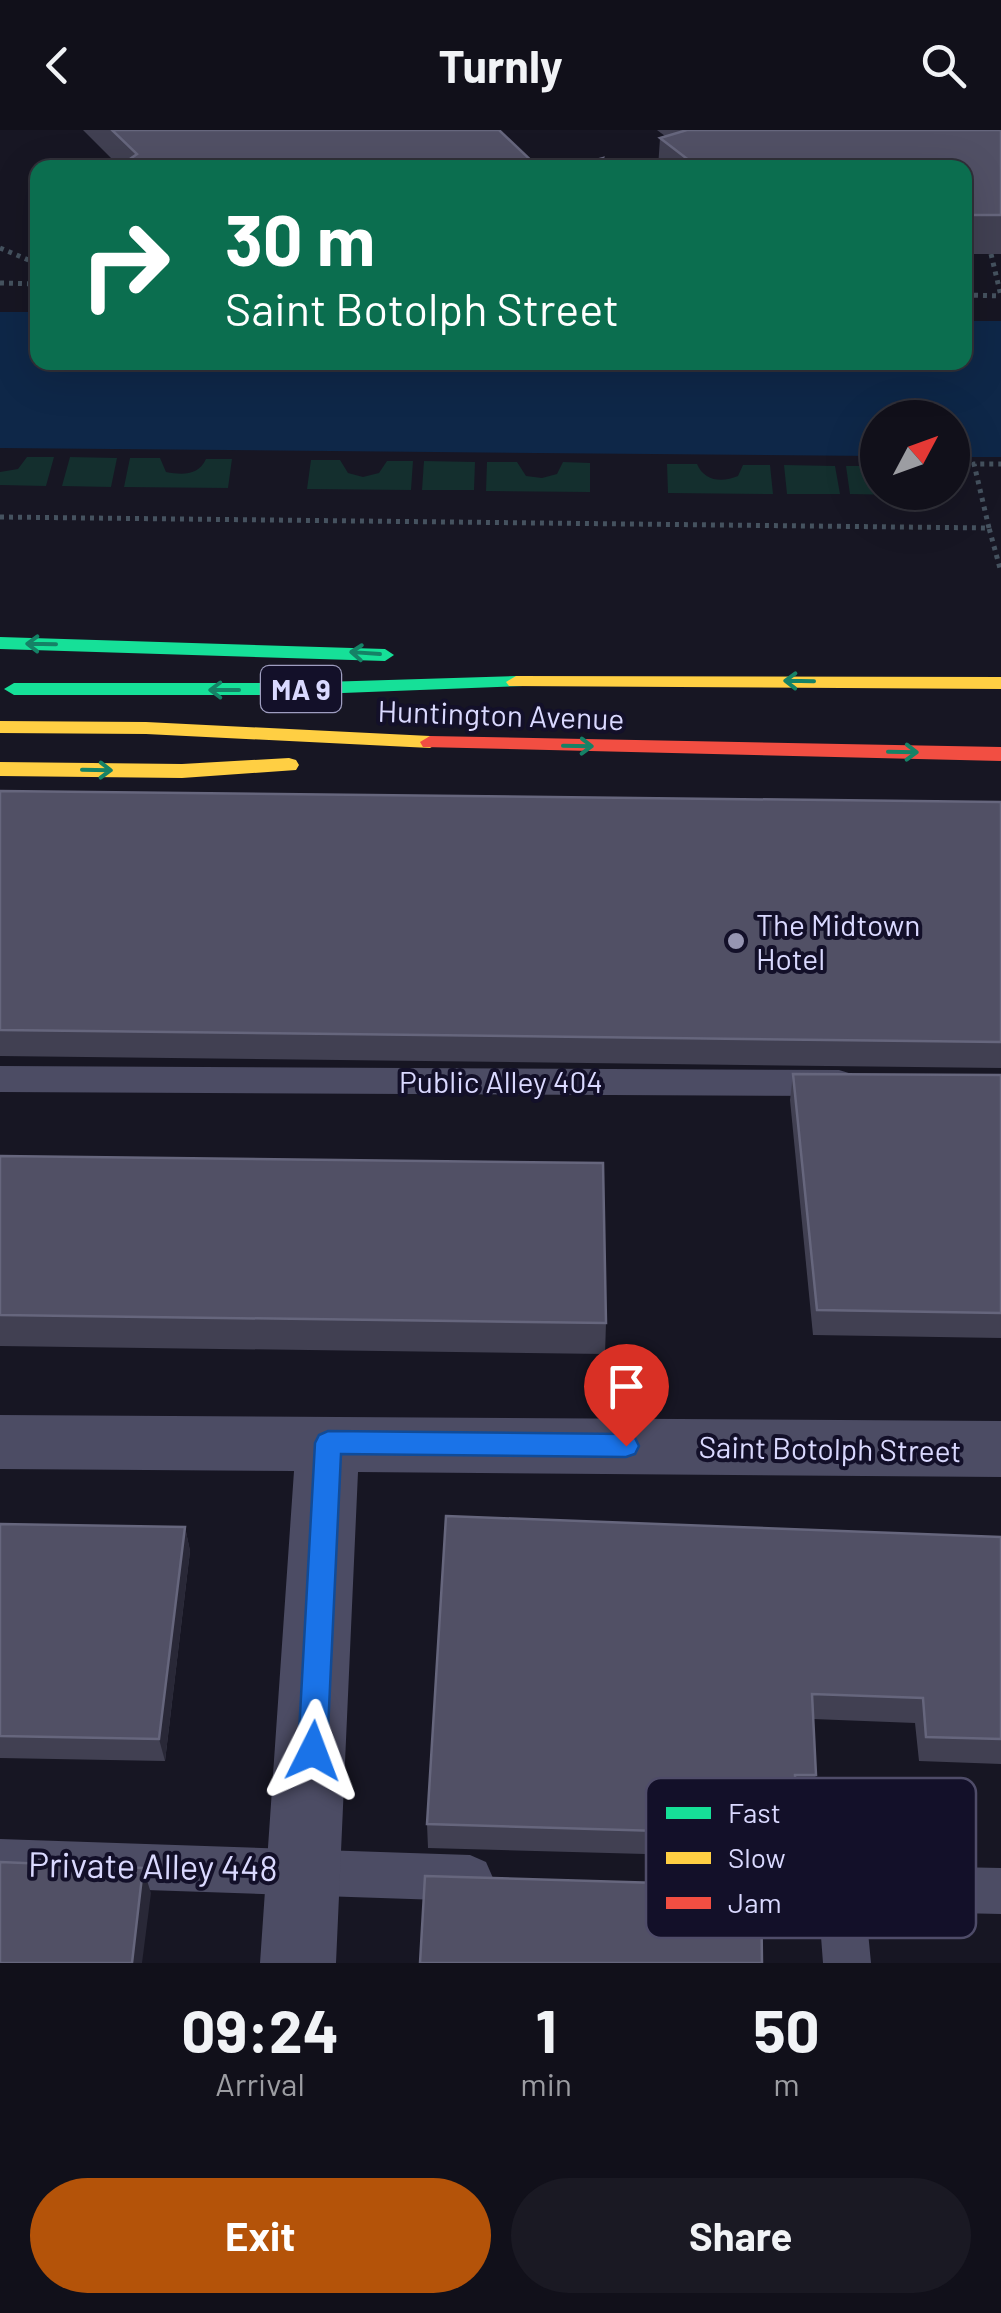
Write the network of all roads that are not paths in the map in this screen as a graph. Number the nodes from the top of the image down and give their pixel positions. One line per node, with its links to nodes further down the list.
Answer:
1 (0, 643): 2 (main road, one-way to 1)
2 (411, 657)
3 (445, 660): 4 (main road)
4 (602, 679): 5 (main road, Huntington Avenue / MA 9, one-way to 4); 6 (main road, Huntington Avenue / MA 9, one-way to 6)
5 (1001, 683)
6 (0, 688)
7 (0, 726): 8 (main road, Huntington Avenue / MA 9)
8 (481, 745): 9 (main road, Huntington Avenue / MA 9, one-way to 9); 10 (main road)
9 (1001, 754)
10 (338, 762)
11 (308, 764): 12 (main road, one-way to 11)
12 (0, 769)
13 (0, 1078): 14 (lane, Public Alley 404)
14 (882, 1083)
15 (0, 1442): 16 (street, Saint Botolph Street)
16 (328, 1443): 17 (street, Saint Botolph Street); 19 (street)
17 (1001, 1449)
18 (0, 1862): 19 (lane, Private Alley 448)
19 (306, 1869): 20 (lane, Private Alley 448); 24 (street)
20 (506, 1879)
21 (976, 1891): 22 (lane)
22 (1001, 1891)
23 (845, 1938): 25 (lane)
24 (298, 1963)
25 (848, 1963)

